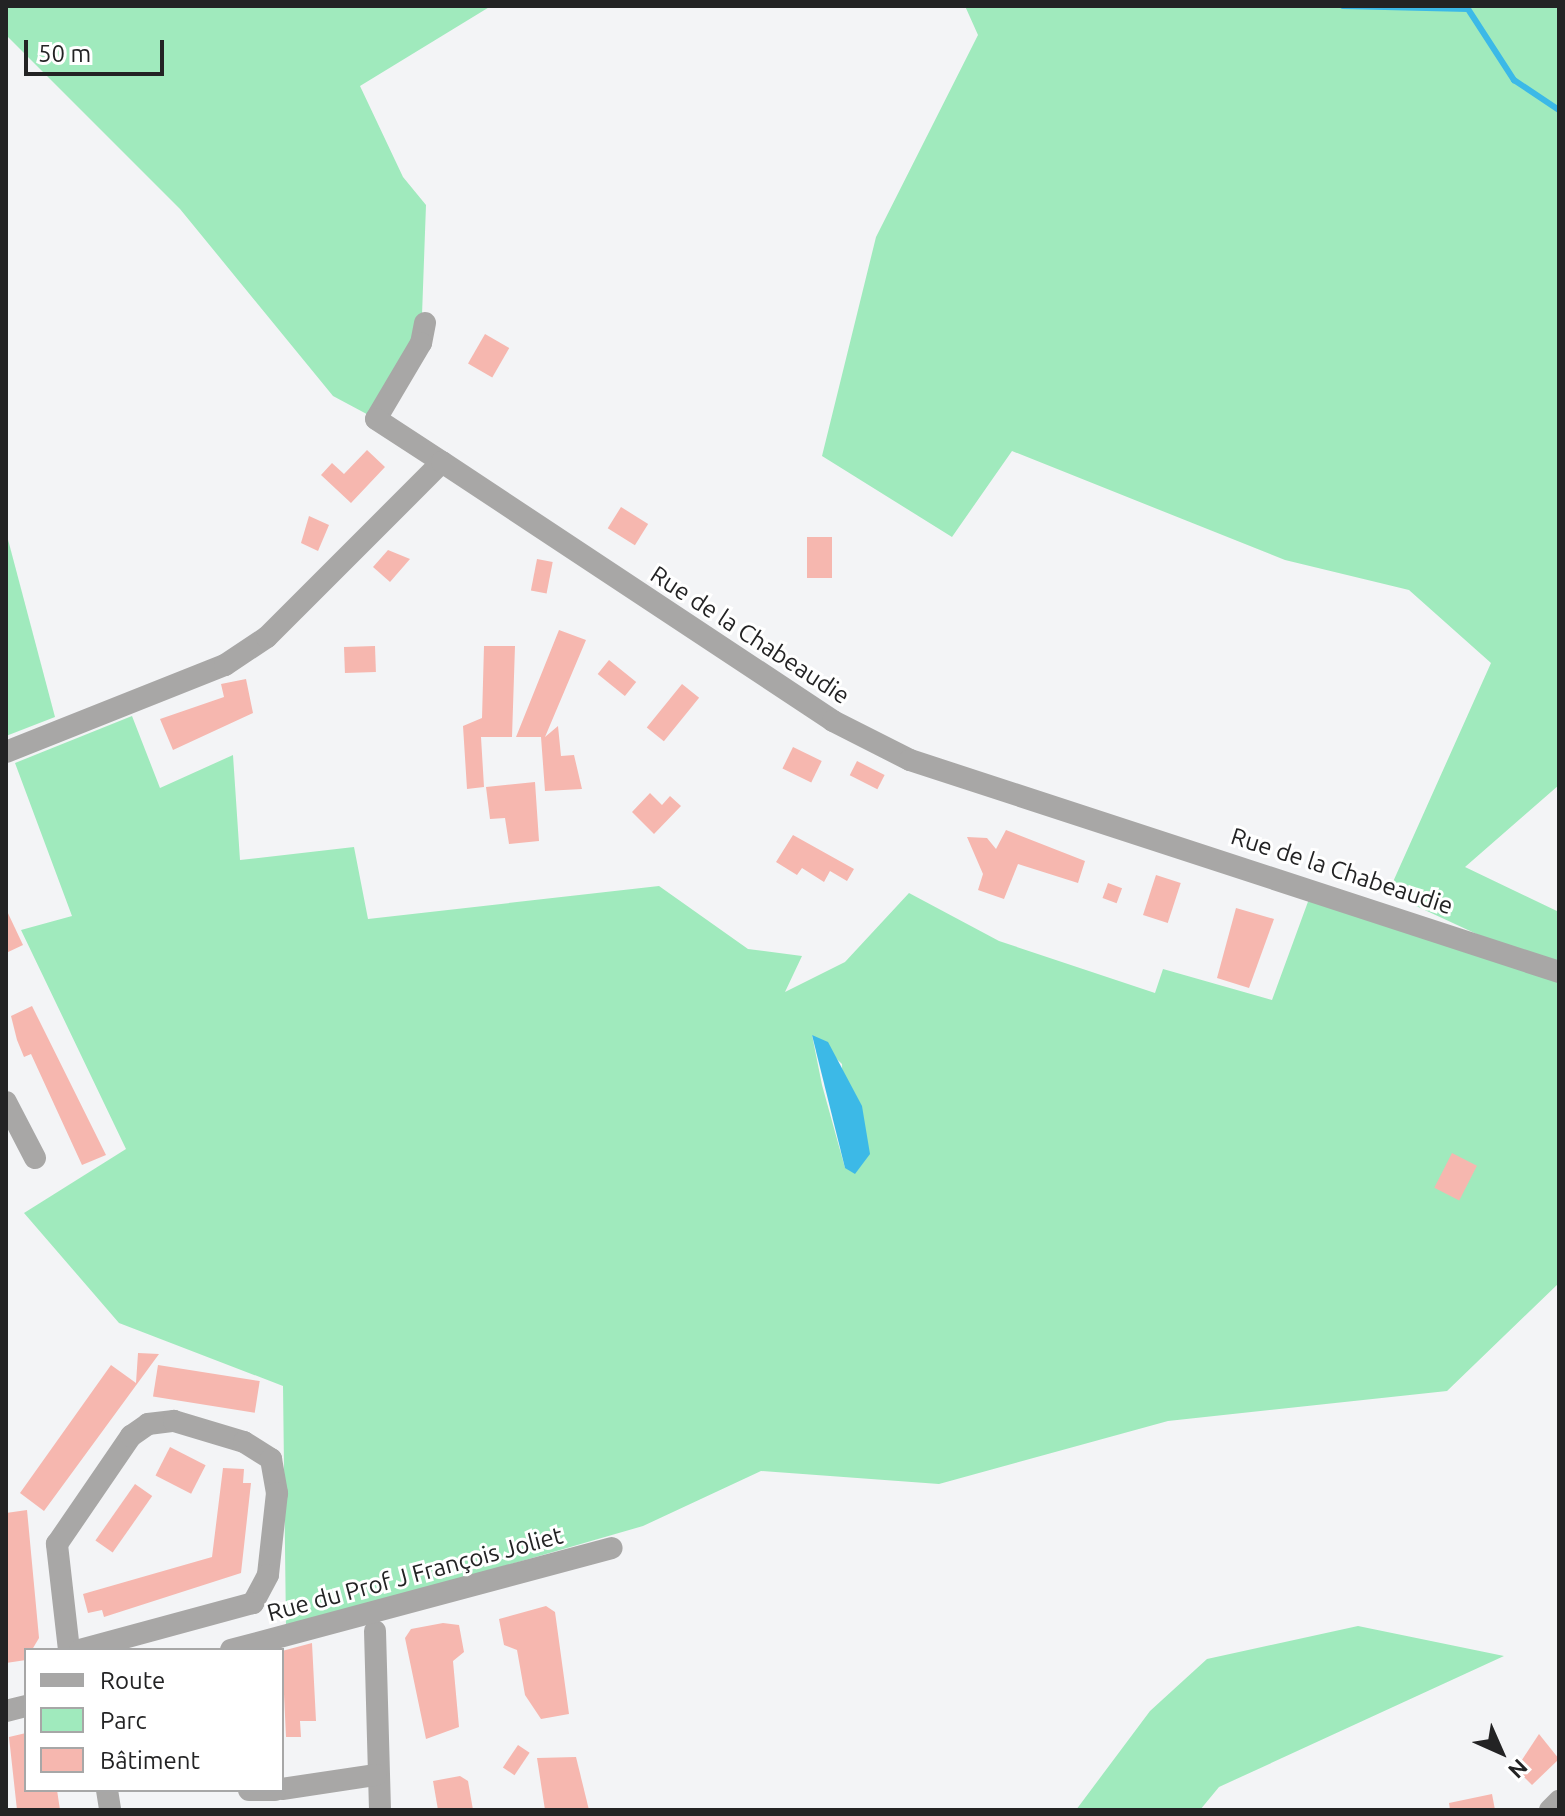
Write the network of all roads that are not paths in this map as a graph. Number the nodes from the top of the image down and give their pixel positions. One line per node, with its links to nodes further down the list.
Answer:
1 (425, 323): 2 (street, Rue de la Chabeaudie)
2 (442, 462): 3 (street); 4 (street, Rue de la Chabeaudie)
3 (6, 752)
4 (1559, 972)
5 (6, 1102): 6 (street)
6 (35, 1158)
7 (612, 1548): 11 (street, Rue du Prof J François Joliet)
8 (375, 1631): 12 (street)
9 (69, 1648): 10 (street)
10 (87, 1648)
11 (238, 1648)
12 (376, 1775): 13 (street); 15 (street)
13 (284, 1789)
14 (1559, 1801): 16 (street)
15 (380, 1810)
16 (1550, 1810)

